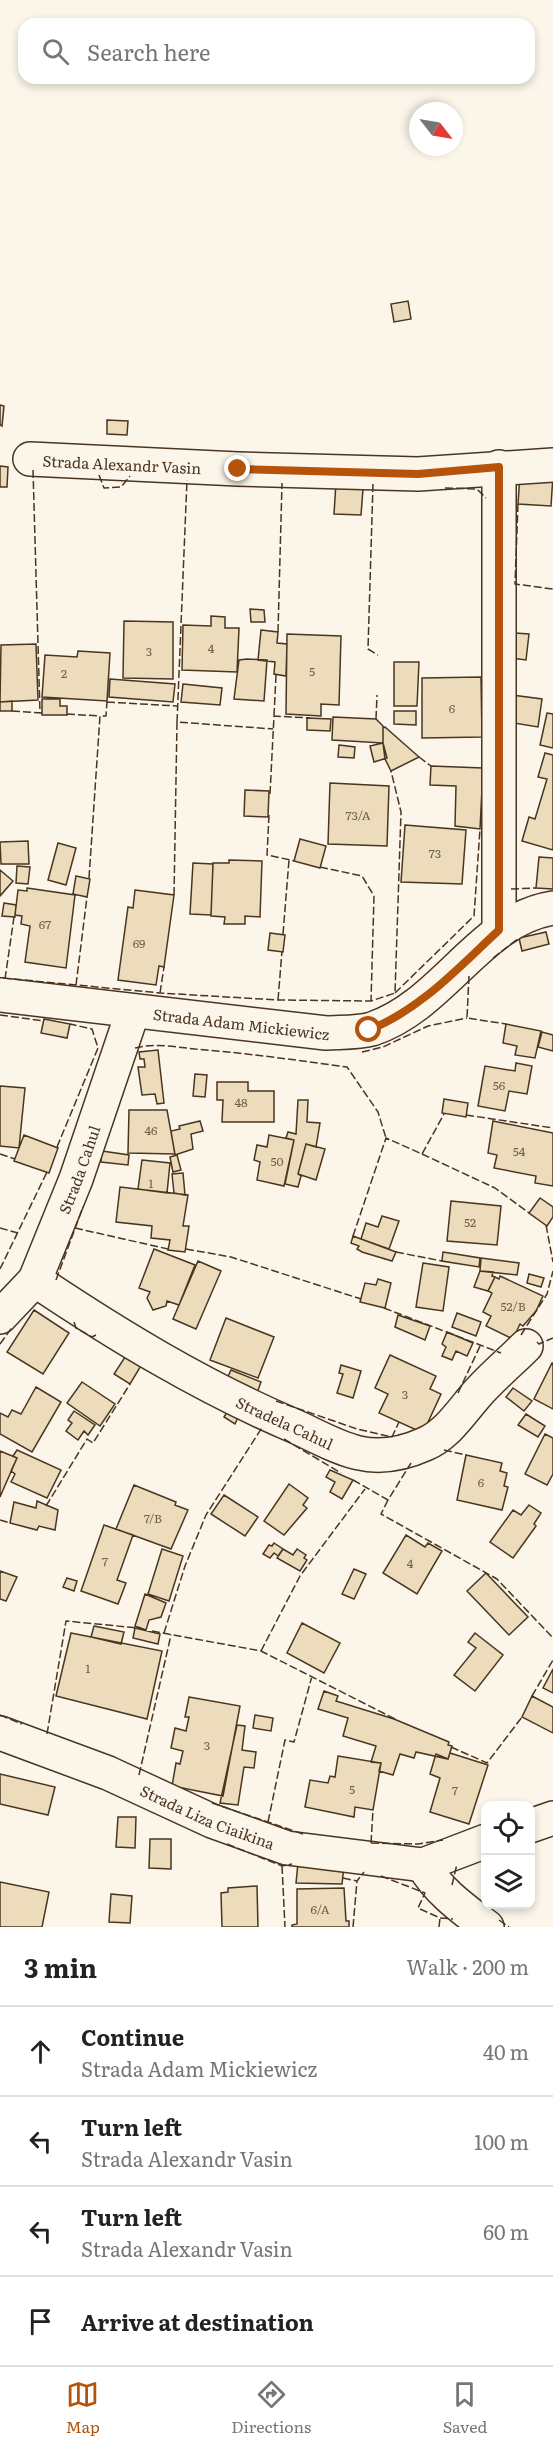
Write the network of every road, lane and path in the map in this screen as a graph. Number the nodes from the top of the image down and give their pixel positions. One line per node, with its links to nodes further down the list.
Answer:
1 (30, 459): 3 (street, Strada Alexandr Vasin)
2 (553, 465): 3 (street, Strada Alexandr Vasin)
3 (499, 467): 5 (street)
4 (553, 908): 5 (street, Strada Adam Mickiewicz)
5 (499, 930): 7 (street, Strada Adam Mickiewicz)
6 (0, 994): 7 (street, Strada Adam Mickiewicz)
7 (133, 1011): 8 (street, Strada Cahul)
8 (36, 1280): 9 (street, Strada Cahul); 10 (street, Stradela Cahul)
9 (0, 1317)
10 (526, 1346)
11 (0, 1733): 15 (street, Strada Liza Ciaikina)
12 (553, 1818): 13 (street)
13 (535, 1825)
14 (481, 1843): 15 (street, Strada Liza Ciaikina)
15 (423, 1865): 16 (street)
16 (487, 1927)

